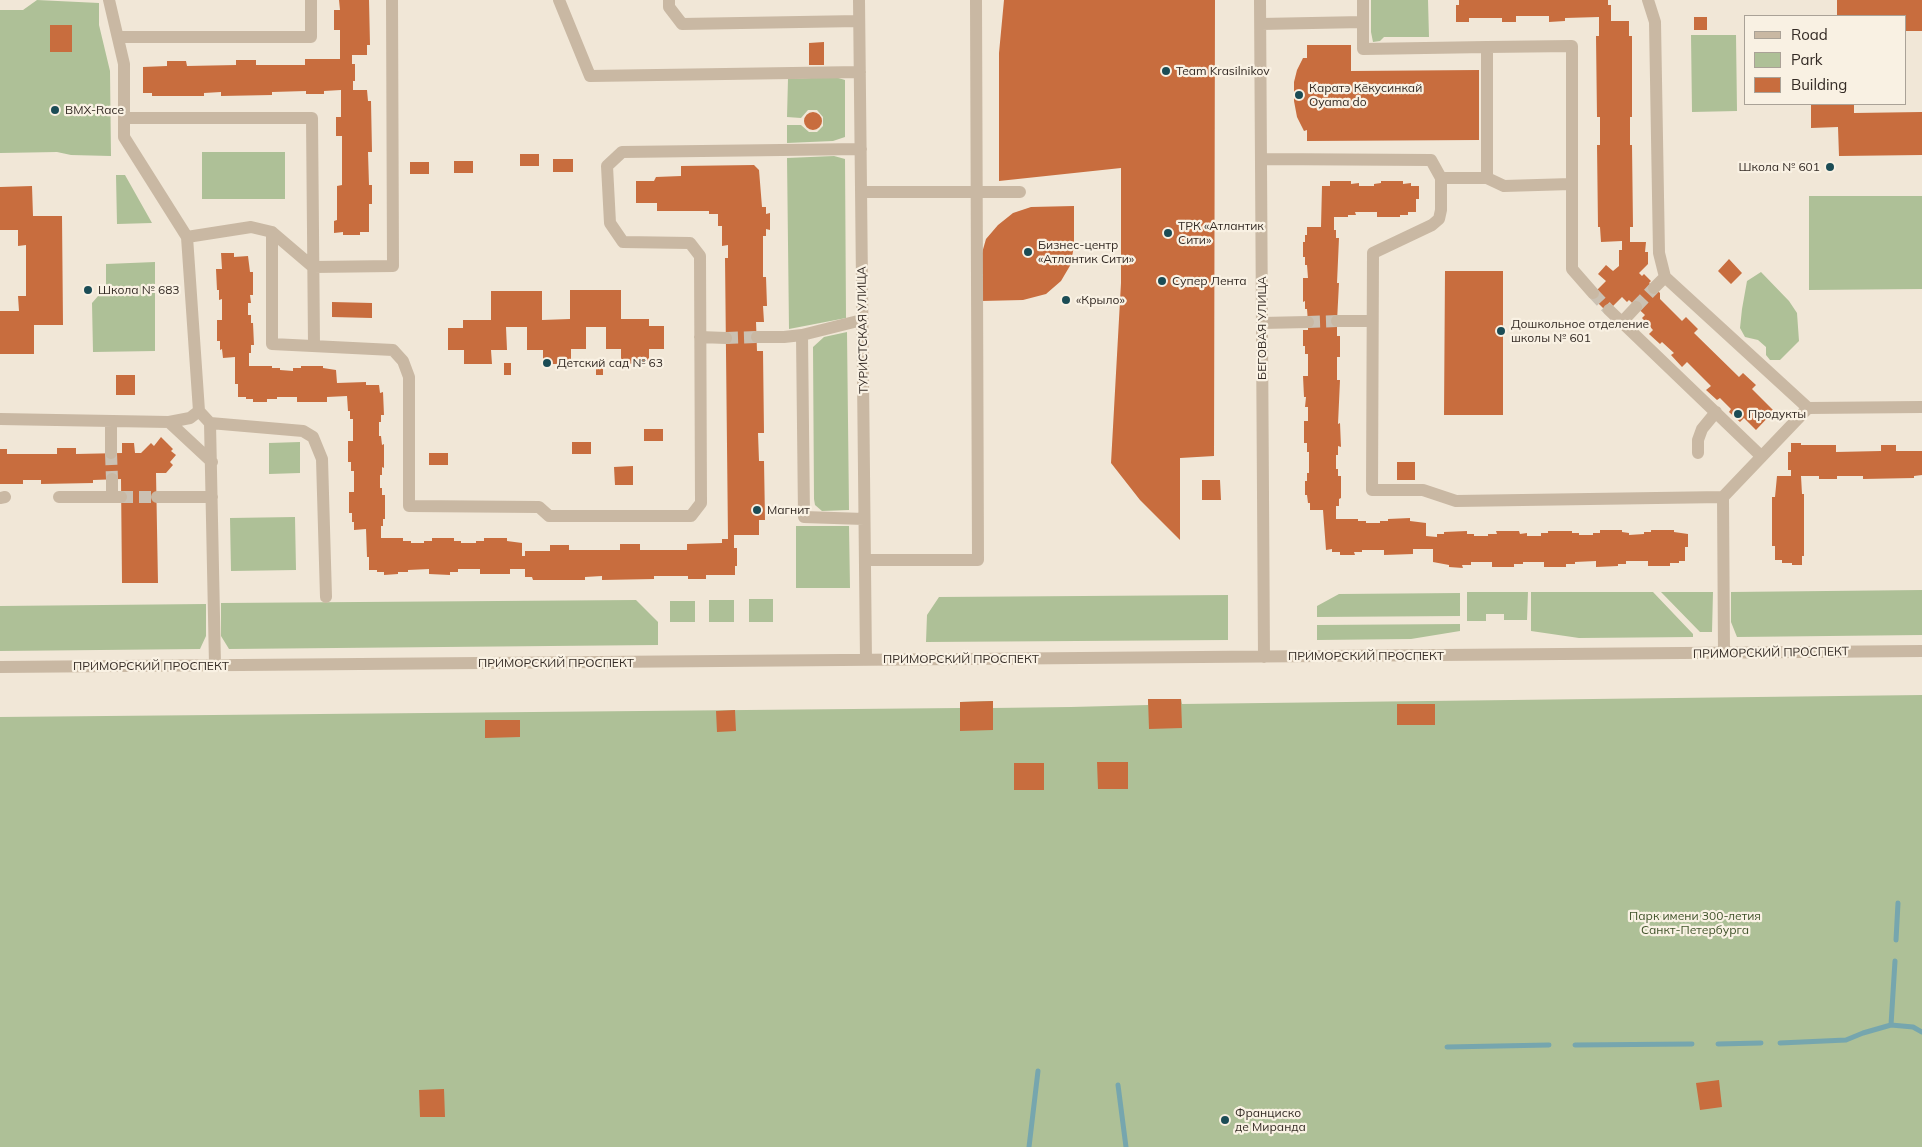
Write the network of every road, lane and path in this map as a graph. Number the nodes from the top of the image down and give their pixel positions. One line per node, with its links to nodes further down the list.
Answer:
1 (109, 0): 14 (street)
2 (311, 0): 14 (street)
3 (392, 0): 28 (street)
4 (559, 0): 16 (street)
5 (669, 0): 11 (street)
6 (859, 0): 11 (street, ТУРИСТСКАЯ УЛИЦА)
7 (976, 0): 24 (street)
8 (1260, 0): 13 (street, БЕГОВАЯ УЛИЦА)
9 (1363, 0): 12 (street)
10 (1648, 0): 29 (street)
11 (860, 21): 16 (street, ТУРИСТСКАЯ УЛИЦА)
12 (1363, 22): 13 (street); 15 (street)
13 (1261, 24): 19 (street, БЕГОВАЯ УЛИЦА)
14 (118, 36): 17 (street)
15 (1487, 47): 21 (street); 22 (street)
16 (860, 72): 18 (street, ТУРИСТСКАЯ УЛИЦА)
17 (124, 118): 27 (street); 28 (street)
18 (861, 149): 23 (street, ТУРИСТСКАЯ УЛИЦА); 41 (street)
19 (1261, 159): 20 (street); 39 (street, БЕГОВАЯ УЛИЦА)
20 (1441, 178): 21 (street); 36 (street)
21 (1487, 178): 22 (street)
22 (1571, 184): 31 (street)
23 (861, 192): 24 (street); 34 (street, ТУРИСТСКАЯ УЛИЦА)
24 (977, 192): 25 (street); 63 (street)
25 (1020, 192)
26 (272, 232): 27 (street); 28 (street); 44 (street)
27 (187, 237): 47 (street)
28 (313, 267): 44 (street)
29 (1665, 277): 30 (street); 46 (street)
30 (1654, 288)
31 (1593, 294)
32 (1636, 307): 38 (street)
33 (1609, 310): 38 (street)
34 (862, 320): 40 (street); 62 (street, ТУРИСТСКАЯ УЛИЦА)
35 (1337, 321): 36 (street)
36 (1372, 321): 61 (street)
37 (1308, 322): 39 (street)
38 (1622, 322): 48 (street)
39 (1262, 323): 67 (street, БЕГОВАЯ УЛИЦА)
40 (802, 334): 43 (street); 62 (street)
41 (700, 337): 42 (street); 44 (street)
42 (726, 338)
43 (757, 338)
44 (314, 345)
45 (1922, 407): 46 (street)
46 (1808, 408): 55 (street)
47 (199, 411): 51 (street); 52 (street)
48 (1716, 412): 54 (street); 55 (street)
49 (0, 419): 50 (street)
50 (111, 421): 51 (street); 53 (street)
51 (170, 422): 56 (street)
52 (210, 423): 56 (street); 64 (street)
53 (112, 453)
54 (1698, 453)
55 (1761, 456): 61 (street)
56 (212, 462): 60 (street)
57 (112, 480): 58 (street)
58 (59, 497)
59 (157, 497): 60 (street)
60 (212, 497): 69 (street)
61 (1723, 497): 66 (street)
62 (864, 519): 63 (street, ТУРИСТСКАЯ УЛИЦА)
63 (865, 560): 68 (street, ТУРИСТСКАЯ УЛИЦА)
64 (326, 597)
65 (1922, 651): 66 (street, ПРИМОРСКИЙ ПРОСПЕКТ)
66 (1724, 653): 67 (street, ПРИМОРСКИЙ ПРОСПЕКТ)
67 (1264, 657): 68 (street, ПРИМОРСКИЙ ПРОСПЕКТ)
68 (866, 660): 69 (street, ПРИМОРСКИЙ ПРОСПЕКТ)
69 (215, 666): 70 (street, ПРИМОРСКИЙ ПРОСПЕКТ)
70 (0, 667)

